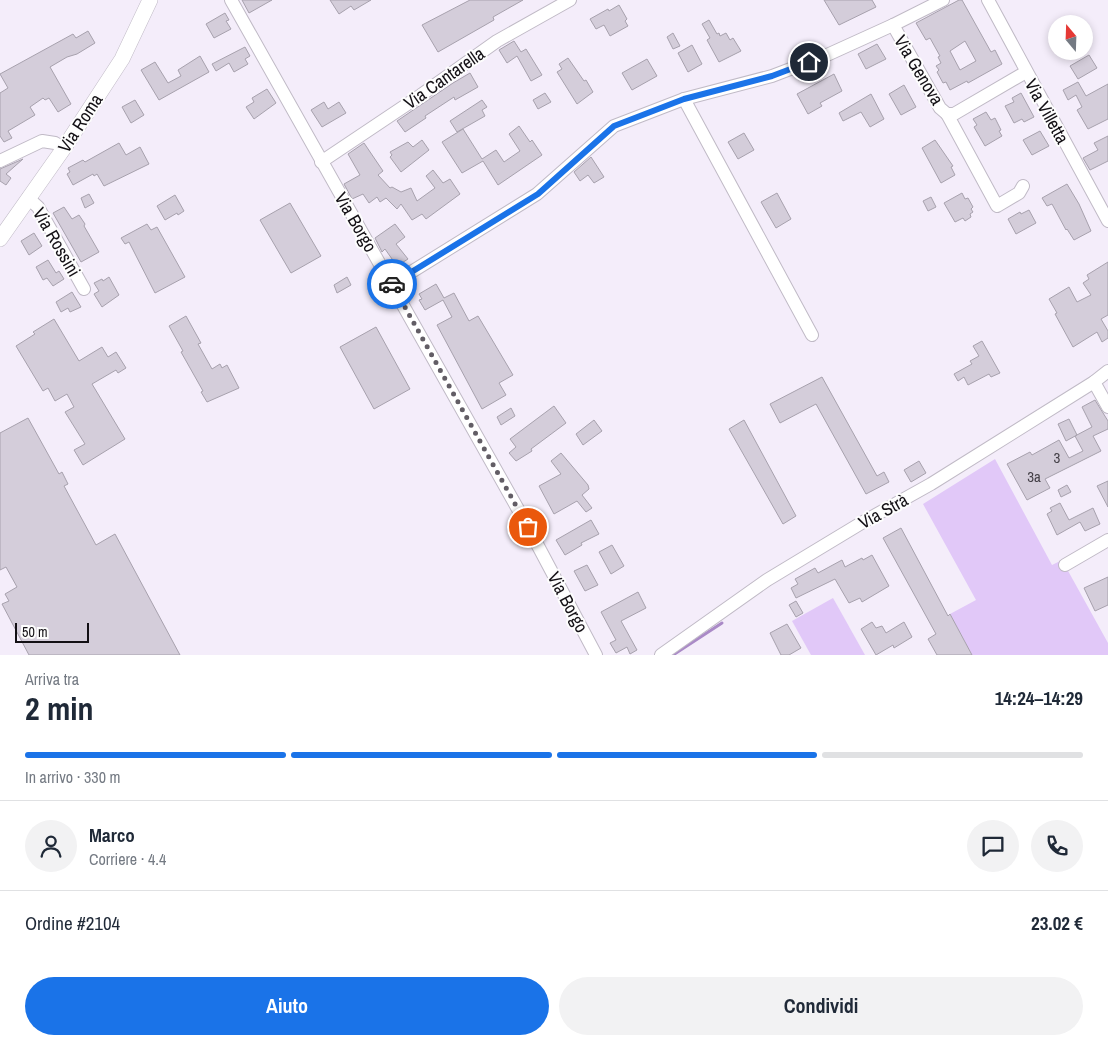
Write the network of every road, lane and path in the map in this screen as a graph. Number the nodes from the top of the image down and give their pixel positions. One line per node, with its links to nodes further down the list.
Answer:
1 (150, 0): 10 (main road, Via Roma)
2 (231, 0): 12 (street, Via Borgo)
3 (570, 0): 12 (street, Via Cantarella)
4 (943, 0): 6 (street)
5 (988, 0): 7 (street, Via Villetta)
6 (893, 25): 8 (street); 9 (street, Via Genova)
7 (1026, 72): 9 (street, Via Genova); 15 (street, Via Villetta)
8 (684, 99): 17 (street); 19 (street)
9 (947, 114): 13 (street)
10 (64, 148): 11 (street); 14 (main road, Via Roma)
11 (0, 161)
12 (321, 162): 17 (street, Via Borgo)
13 (1023, 186)
14 (28, 198): 16 (main road, Via Roma); 18 (street, Via Rossini)
15 (1108, 221)
16 (0, 239)
17 (392, 284): 25 (street, Via Borgo)
18 (84, 289)
19 (812, 335)
20 (1108, 371): 21 (street, Via Strà)
21 (1094, 382): 22 (street); 26 (street, Via Strà)
22 (1108, 407)
23 (1108, 540): 24 (street)
24 (1065, 565)
25 (596, 655)
26 (661, 655)

